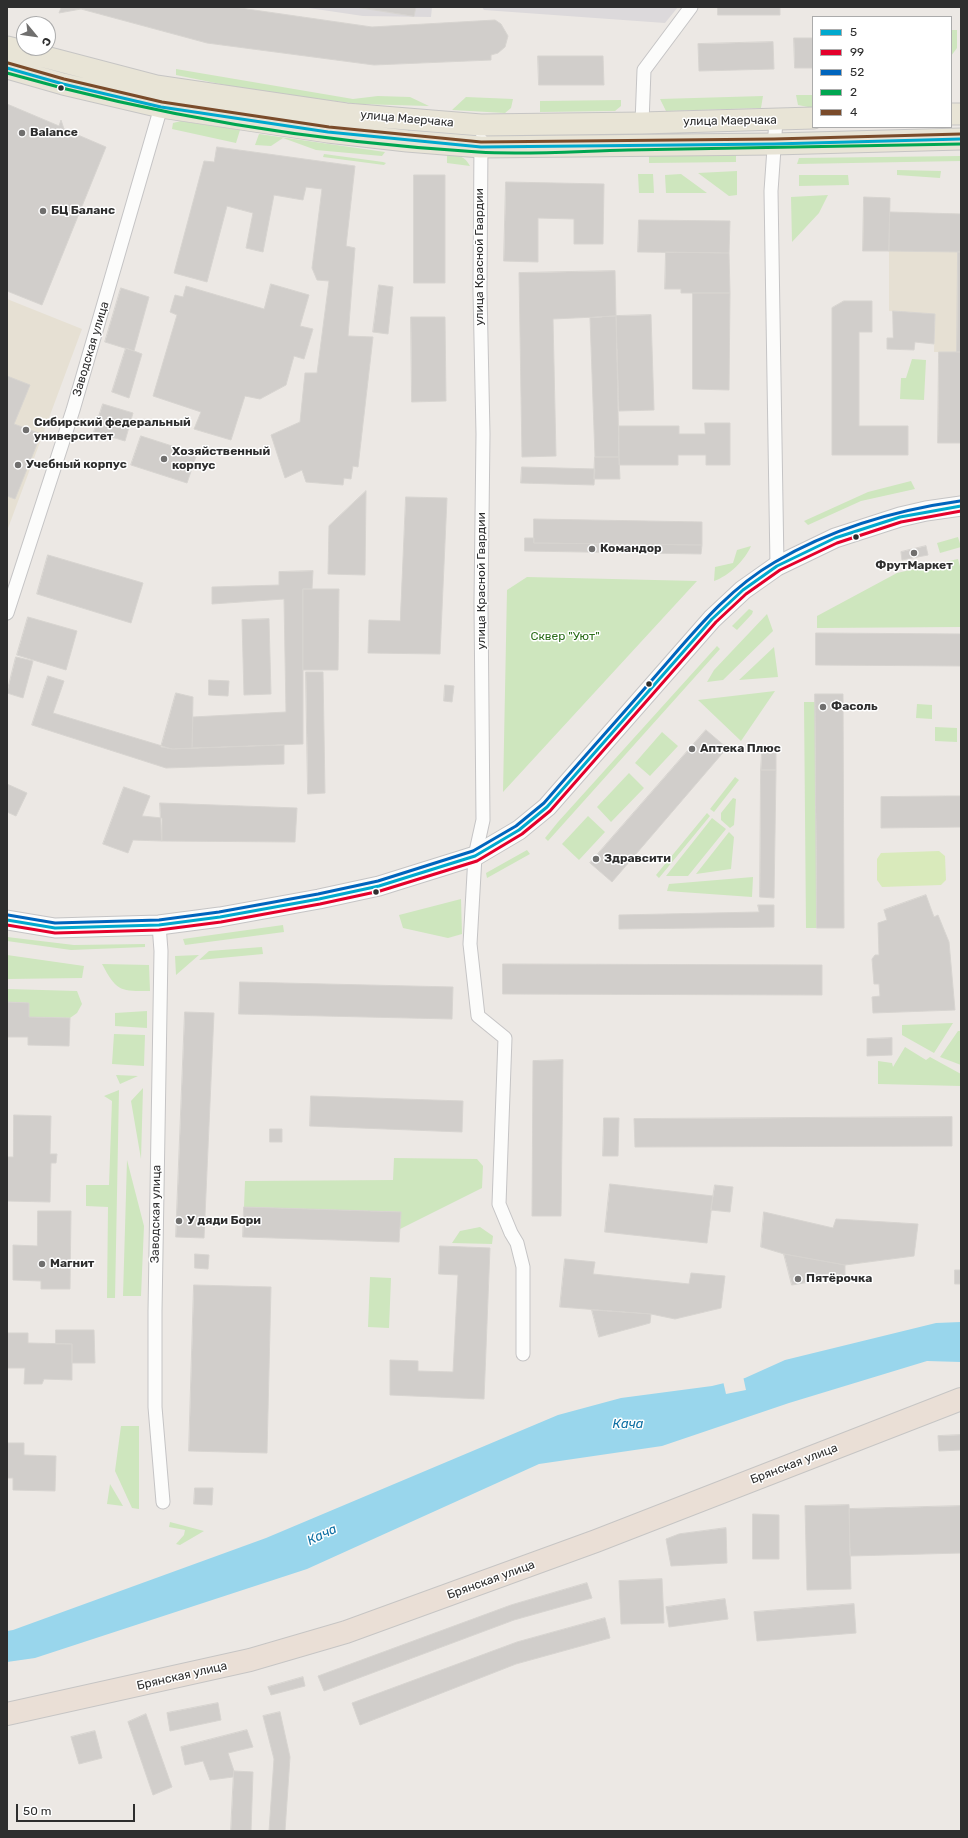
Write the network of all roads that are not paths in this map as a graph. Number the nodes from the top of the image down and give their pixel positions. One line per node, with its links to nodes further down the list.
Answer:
1 (691, 7): 7 (street)
2 (7, 47): 8 (main road, улица Маерчака)
3 (7, 68): 4 (main road, улица Маерчака)
4 (161, 107): 11 (main road, улица Маерчака); 14 (street, Заводская улица)
5 (812, 118): 6 (main road, улица Маерчака)
6 (776, 120): 7 (main road, улица Маерчака); 10 (street)
7 (642, 123): 8 (main road, улица Маерчака)
8 (481, 125): 11 (street, улица Красной Гвардии)
9 (961, 139): 10 (main road, улица Маерчака)
10 (774, 144): 11 (main road, улица Маерчака); 13 (street)
11 (481, 147): 15 (street, улица Красной Гвардии)
12 (961, 506): 13 (street)
13 (777, 566): 15 (street)
14 (7, 613)
15 (475, 856): 17 (street); 18 (street, улица Красной Гвардии)
16 (7, 920): 17 (street)
17 (159, 924): 20 (street, Заводская улица)
18 (523, 1354)
19 (961, 1399): 21 (highway, Брянская улица)
20 (163, 1502)
21 (7, 1714)

